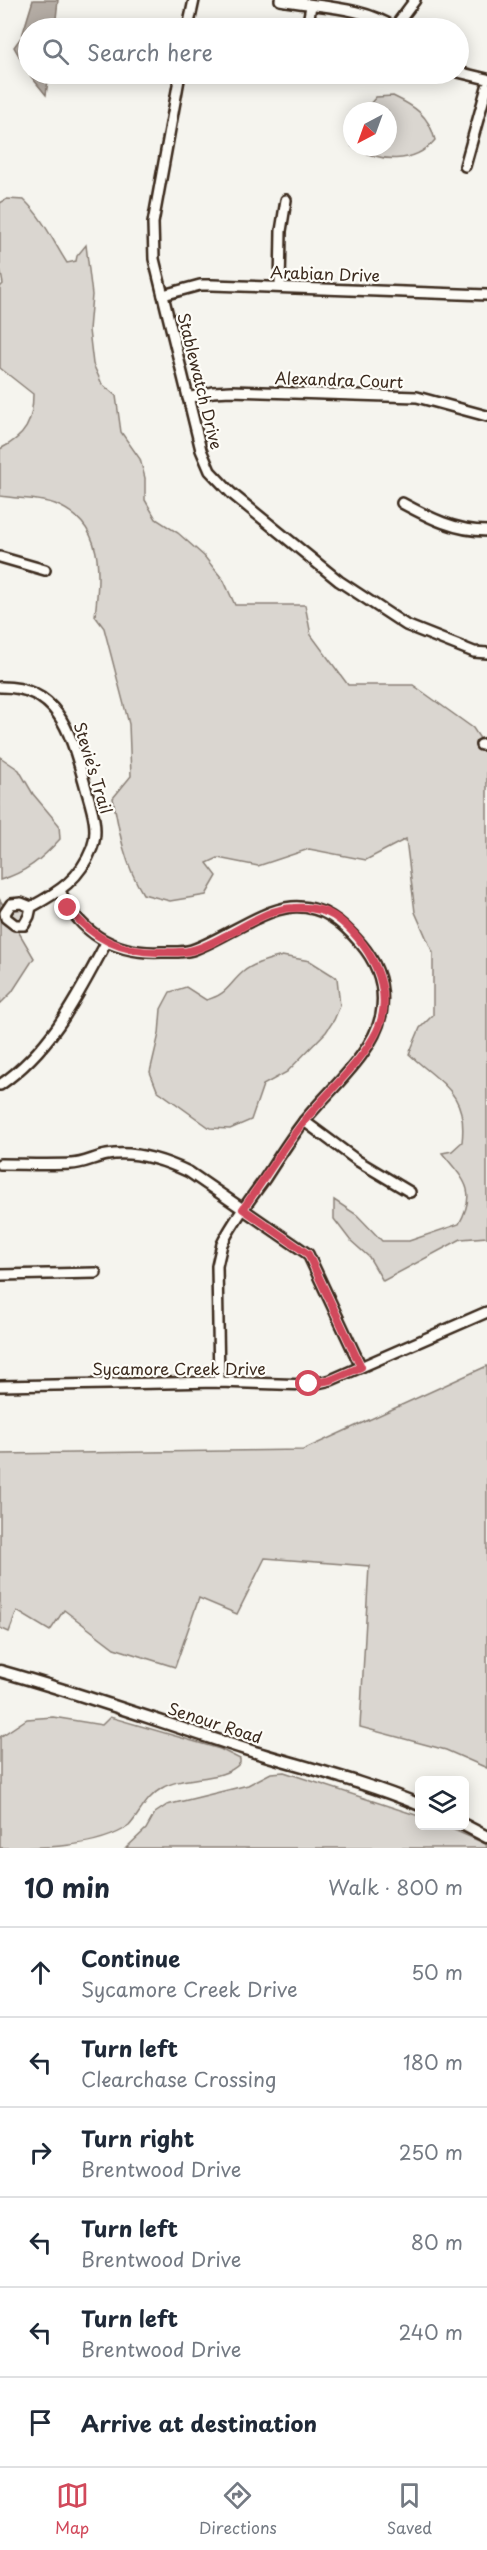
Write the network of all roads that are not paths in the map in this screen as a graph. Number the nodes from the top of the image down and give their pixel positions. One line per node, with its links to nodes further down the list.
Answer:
1 (194, 0): 5 (street)
2 (280, 0): 4 (street)
3 (415, 0): 8 (street)
4 (311, 6): 6 (street); 7 (street)
5 (190, 18)
6 (309, 18)
7 (375, 18)
8 (402, 18)
9 (469, 74): 10 (street)
10 (487, 79)
11 (178, 84): 16 (street, Stablewatch Drive)
12 (487, 87): 13 (street)
13 (465, 166)
14 (286, 200): 15 (street)
15 (280, 287): 16 (street, Arabian Drive); 17 (street, Arabian Drive)
16 (163, 295): 18 (street, Stablewatch Drive)
17 (487, 295)
18 (188, 398): 19 (street, Alexandra Court); 24 (street, Stablewatch Drive)
19 (487, 416)
20 (402, 503): 21 (street)
21 (487, 531)
22 (0, 557): 23 (street)
23 (45, 570)
24 (487, 653)
25 (0, 687): 26 (street, Stevie’s Trail)
26 (60, 891): 27 (street, Stevie’s Trail); 28 (street)
27 (31, 907)
28 (106, 943): 29 (street); 30 (street)
29 (0, 1084)
30 (304, 1121): 32 (street); 33 (street)
31 (0, 1164): 33 (street)
32 (410, 1192)
33 (243, 1209): 37 (street); 38 (street)
34 (96, 1273): 35 (street)
35 (0, 1275)
36 (487, 1312): 37 (street, Sycamore Creek Drive)
37 (361, 1367): 38 (street, Sycamore Creek Drive)
38 (219, 1382): 39 (street, Sycamore Creek Drive)
39 (0, 1386)
40 (0, 1671): 41 (street, Senour Road)
41 (415, 1803)
42 (469, 1827): 43 (street)
43 (487, 1837)

